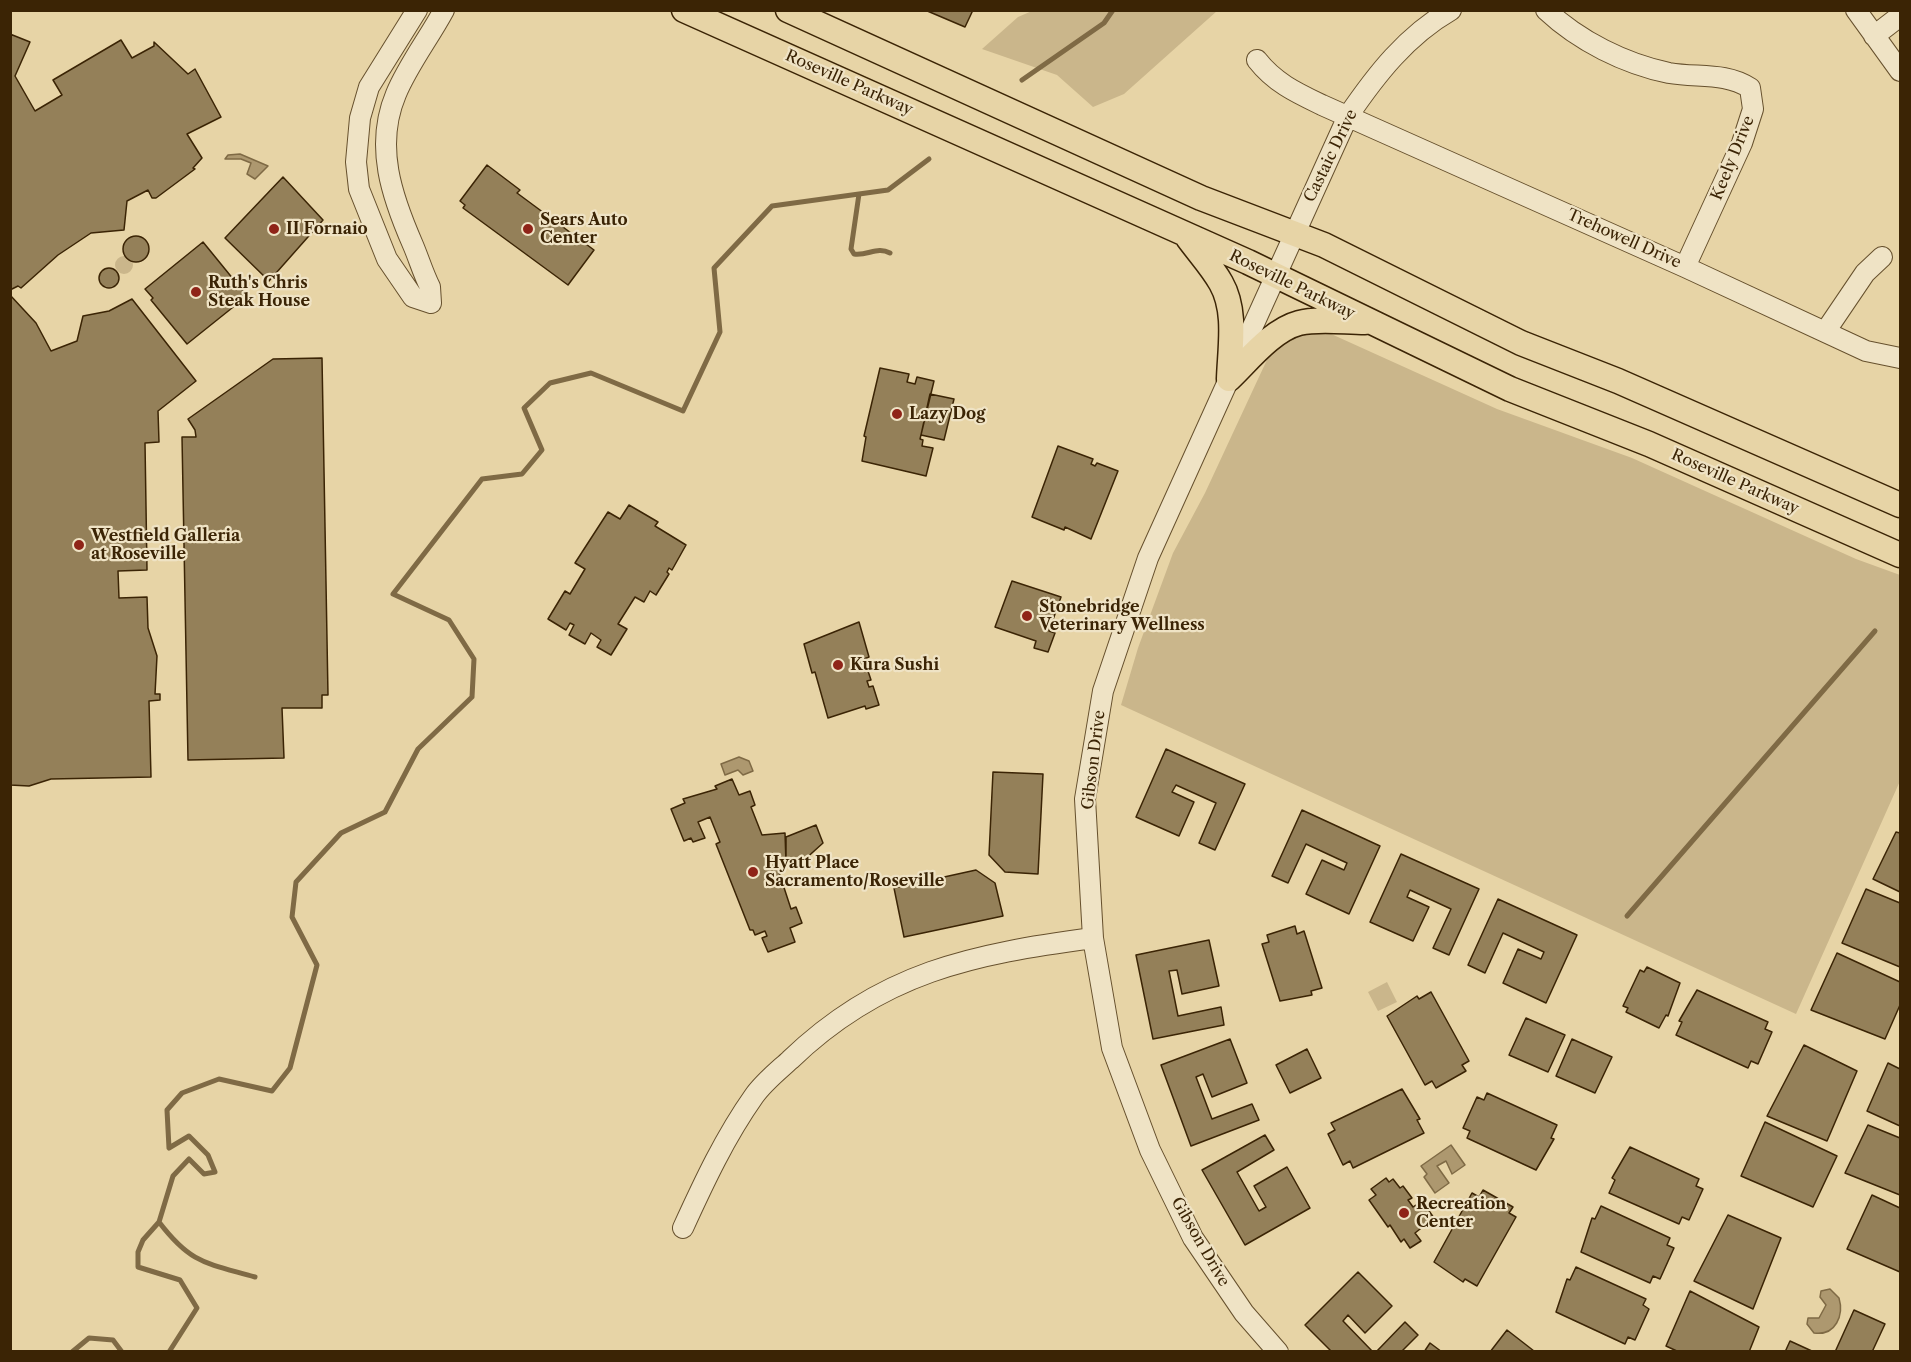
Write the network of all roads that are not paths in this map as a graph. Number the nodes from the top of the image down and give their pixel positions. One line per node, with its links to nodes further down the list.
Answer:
1 (417, 10): 2 (street)
2 (444, 10)
3 (684, 10): 14 (main road, Roseville Parkway)
4 (788, 10): 13 (main road)
5 (1451, 10): 12 (street, Castaic Drive)
6 (1546, 10): 16 (street, Keely Drive)
7 (1856, 10): 9 (street)
8 (1900, 16): 9 (street)
9 (1874, 36): 11 (street)
10 (1257, 60): 12 (street, Trehowell Drive)
11 (1900, 70)
12 (1348, 116): 13 (street, Castaic Drive); 16 (street, Trehowell Drive)
13 (1294, 232): 17 (street, Gibson Drive); 22 (main road)
14 (1186, 236): 17 (main road, Roseville Parkway); 21 (main road)
15 (1882, 257): 19 (street)
16 (1685, 267): 19 (street, Trehowell Drive)
17 (1275, 275): 18 (main road, Roseville Parkway); 21 (street, Gibson Drive)
18 (1370, 322): 21 (main road); 23 (main road, Roseville Parkway)
19 (1825, 332): 20 (street, Trehowell Drive)
20 (1900, 358)
21 (1229, 379): 24 (street, Gibson Drive)
22 (1900, 505)
23 (1900, 555)
24 (1093, 938): 25 (street); 26 (street, Gibson Drive)
25 (683, 1228)
26 (1278, 1352)

